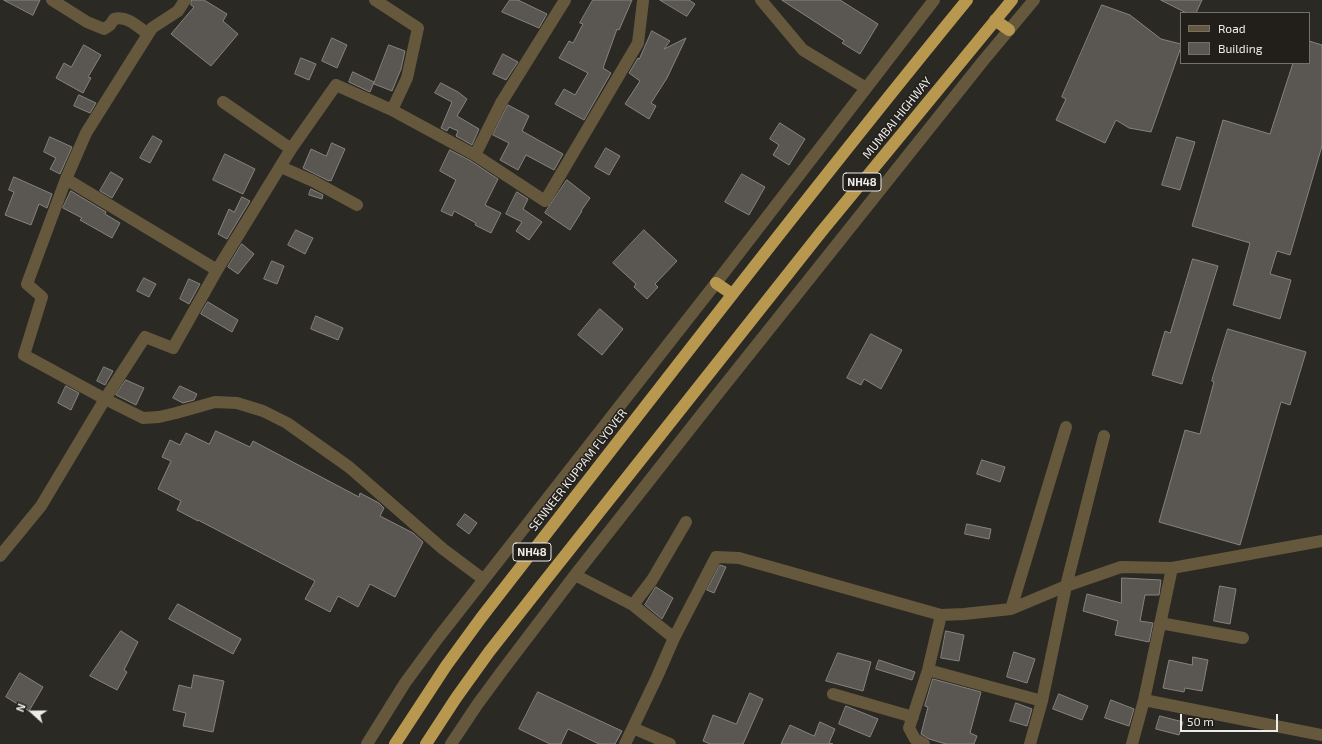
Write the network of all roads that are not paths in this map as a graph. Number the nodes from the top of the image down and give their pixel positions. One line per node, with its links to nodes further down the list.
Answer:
1 (52, 0): 13 (street)
2 (185, 0): 13 (street)
3 (375, 0): 16 (street)
4 (564, 0): 18 (street)
5 (643, 0): 18 (street)
6 (761, 0): 14 (street)
7 (934, 0): 14 (street)
8 (967, 0): 24 (highway, MUMBAI HIGHWAY / NH48)
9 (1012, 0): 11 (highway, NH48)
10 (1034, 0): 12 (street)
11 (996, 20): 12 (highway); 50 (highway, MUMBAI HIGHWAY / NH48)
12 (1009, 30): 32 (street)
13 (148, 34): 20 (street)
14 (866, 88): 23 (street)
15 (224, 102): 17 (street)
16 (392, 110): 17 (street); 18 (street)
17 (291, 149): 19 (street)
18 (475, 155)
19 (280, 167): 21 (street); 22 (street)
20 (66, 179): 22 (street); 25 (street)
21 (357, 205)
22 (217, 270): 25 (street)
23 (716, 283): 24 (highway); 33 (street)
24 (732, 294): 49 (highway, SENNEER KUPPAM FLYOVER / NH48)
25 (105, 399): 30 (street); 33 (street)
26 (1066, 426): 36 (street)
27 (1104, 436): 34 (street)
28 (686, 522): 35 (street)
29 (1322, 541): 31 (street)
30 (0, 556)
31 (1172, 568): 34 (street); 38 (street)
32 (575, 575): 35 (street); 51 (street)
33 (483, 579): 48 (street)
34 (1066, 586): 36 (street); 44 (street)
35 (633, 605): 39 (street)
36 (1011, 609): 37 (street)
37 (941, 615): 39 (street); 41 (street)
38 (1160, 623): 40 (street); 43 (street)
39 (674, 638): 46 (street)
40 (1243, 638)
41 (928, 670): 44 (street); 45 (street)
42 (833, 694): 45 (street)
43 (1144, 700): 47 (street); 56 (street)
44 (1042, 701): 55 (street)
45 (913, 717): 54 (street)
46 (633, 728): 52 (street); 53 (street)
47 (1322, 735)
48 (367, 744)
49 (395, 744)
50 (426, 744)
51 (451, 744)
52 (625, 744)
53 (670, 744)
54 (924, 744)
55 (1030, 744)
56 (1132, 744)

